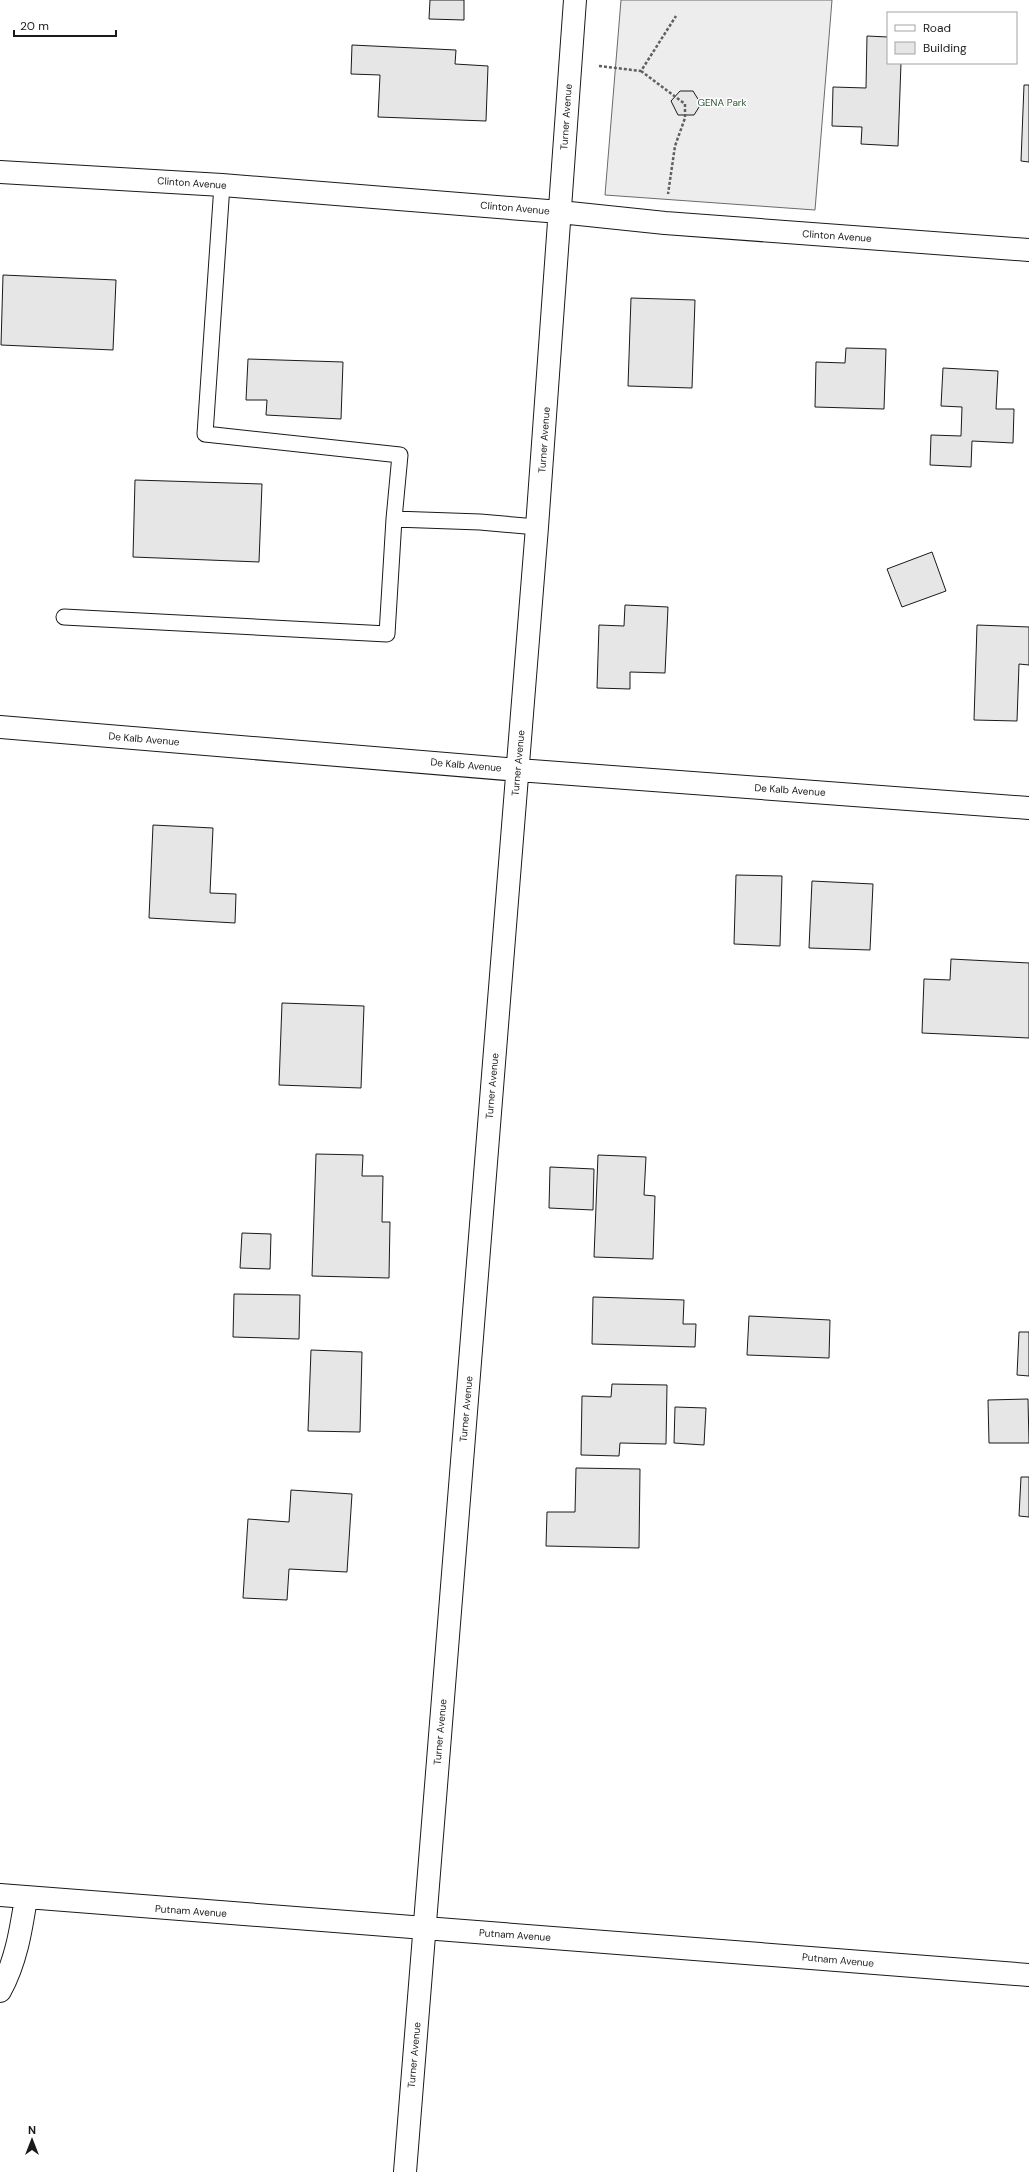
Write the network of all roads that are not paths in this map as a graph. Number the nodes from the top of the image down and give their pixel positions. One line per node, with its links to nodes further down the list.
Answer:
1 (575, 0): 4 (street, Turner Avenue)
2 (0, 172): 3 (street, Clinton Avenue)
3 (222, 185): 4 (street, Clinton Avenue); 6 (lane)
4 (560, 212): 5 (street, Clinton Avenue); 7 (street, Turner Avenue)
5 (1029, 250)
6 (394, 519): 7 (lane); 8 (lane)
7 (537, 527): 10 (street, Turner Avenue)
8 (64, 617)
9 (0, 727): 10 (street, De Kalb Avenue)
10 (518, 770): 11 (street, De Kalb Avenue); 14 (street, Turner Avenue)
11 (1029, 808)
12 (0, 1895): 13 (street, Putnam Avenue)
13 (26, 1898): 14 (street, Putnam Avenue); 16 (street)
14 (424, 1929): 15 (street, Putnam Avenue); 17 (street, Turner Avenue)
15 (1029, 1975)
16 (0, 1991)
17 (405, 2172)

